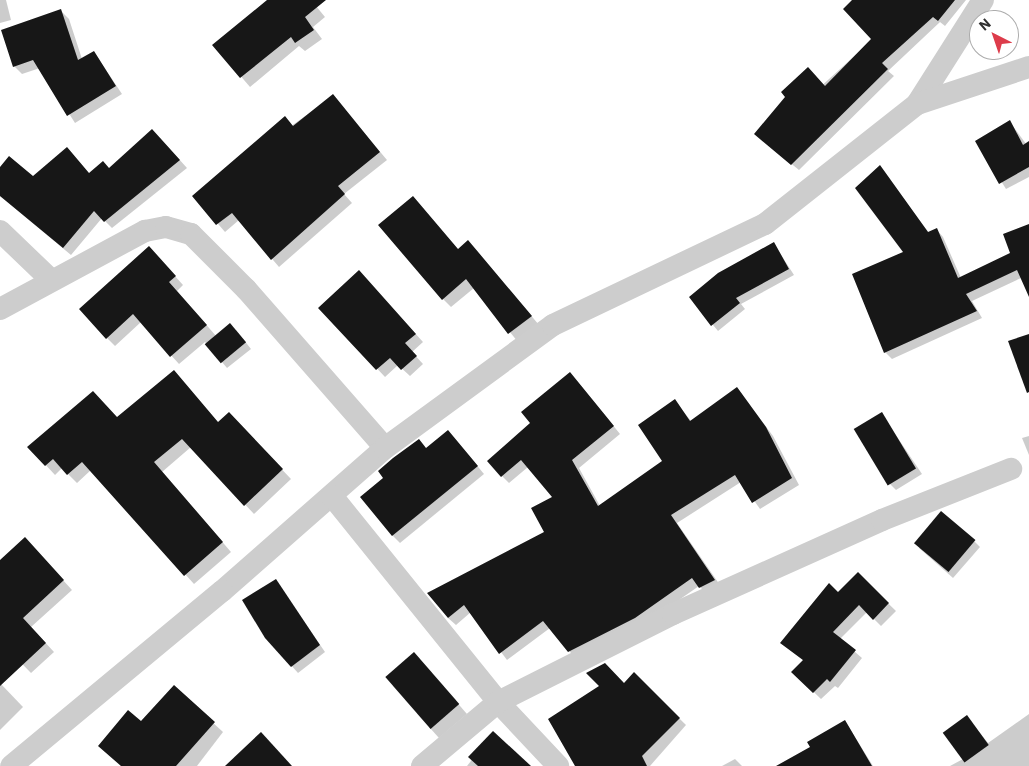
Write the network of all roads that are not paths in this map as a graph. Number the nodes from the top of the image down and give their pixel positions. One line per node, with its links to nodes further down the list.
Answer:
1 (983, 0): 3 (street)
2 (1029, 67): 3 (street)
3 (917, 104): 7 (street)
4 (0, 231): 5 (street)
5 (50, 279): 6 (street); 7 (street)
6 (0, 309)
7 (385, 448): 9 (street)
8 (1011, 469): 10 (street)
9 (332, 496): 10 (street); 11 (street)
10 (498, 702): 12 (street); 13 (street)
11 (10, 766)
12 (422, 766)
13 (558, 766)

